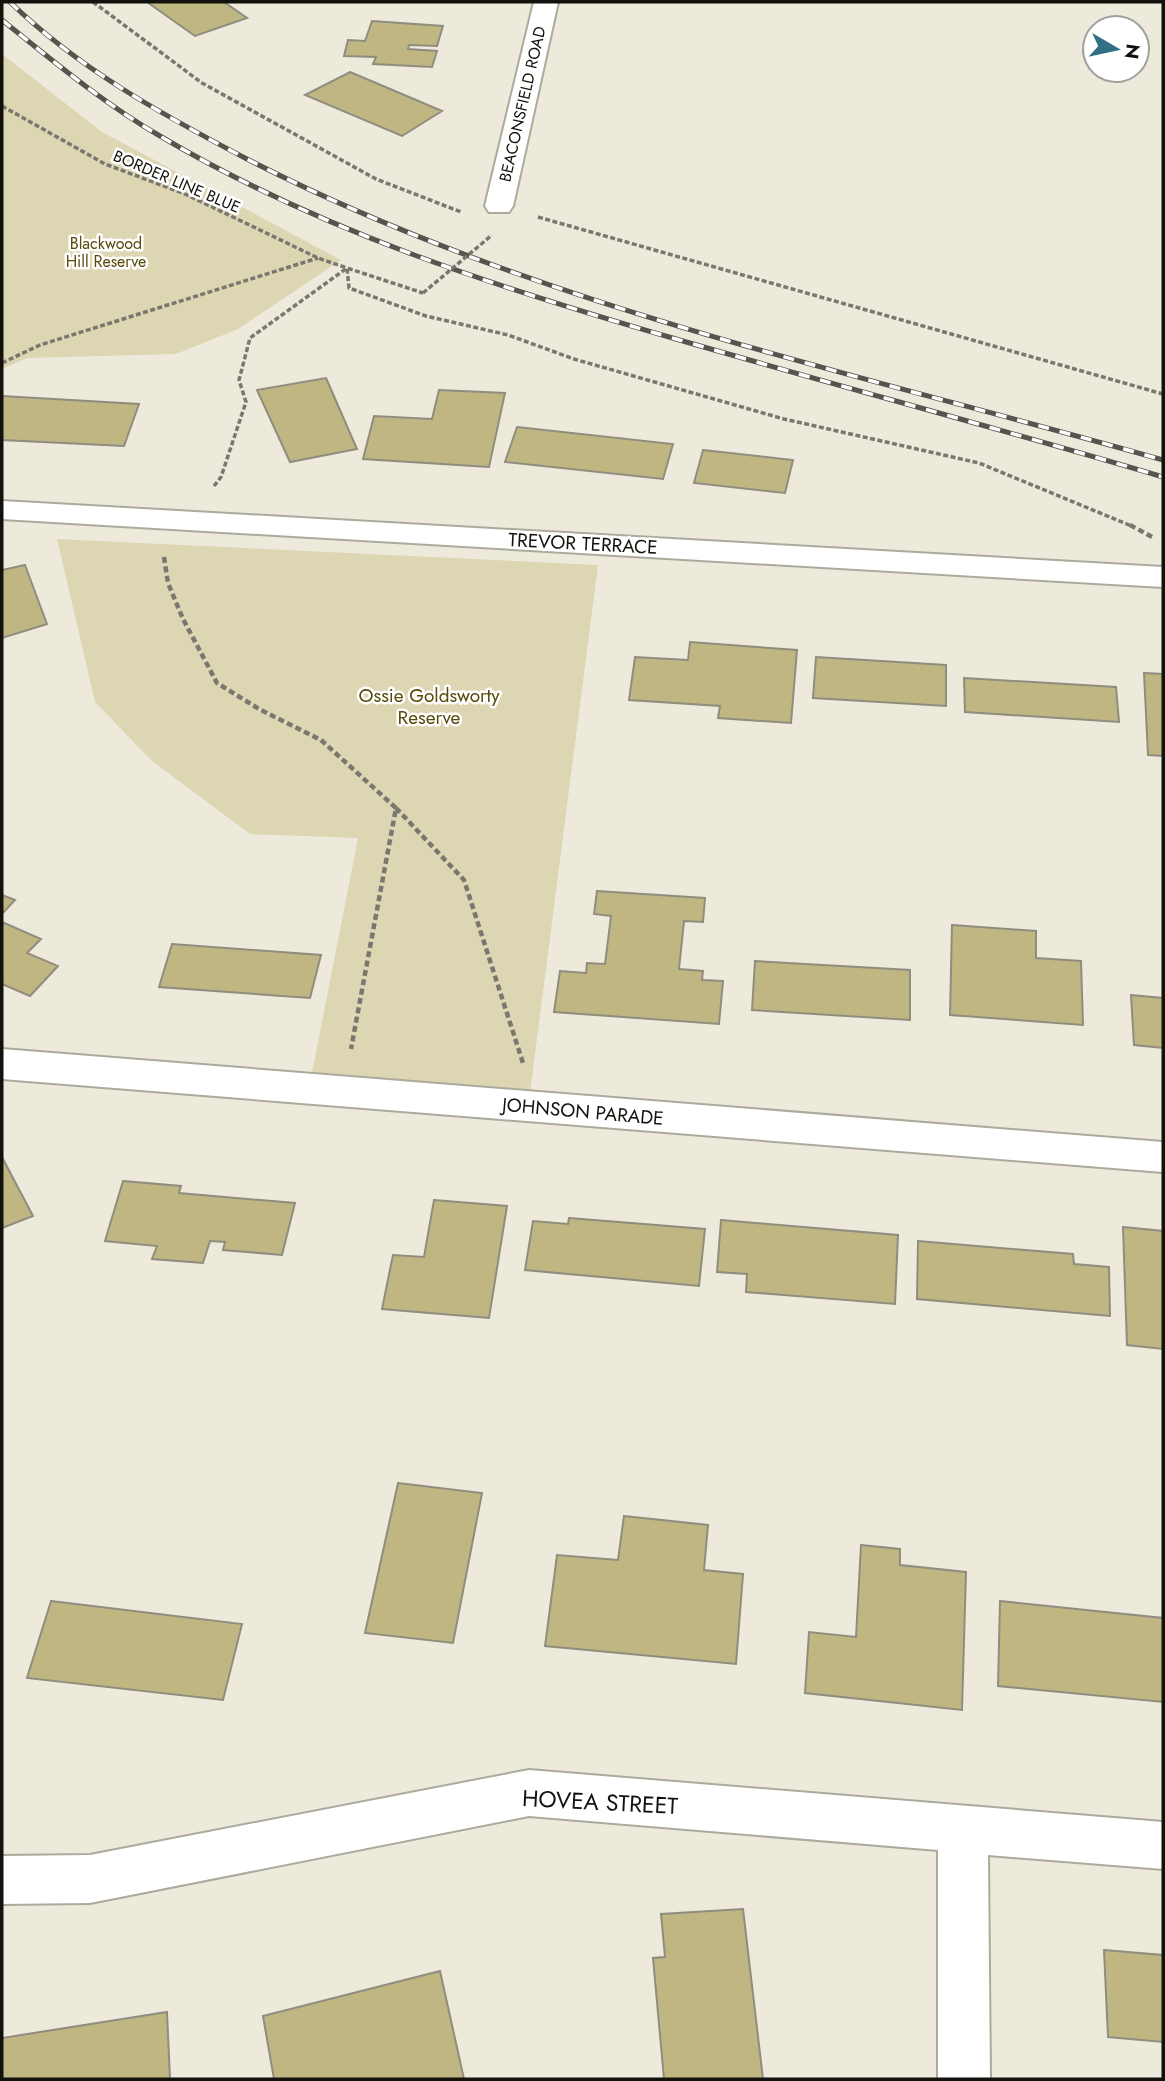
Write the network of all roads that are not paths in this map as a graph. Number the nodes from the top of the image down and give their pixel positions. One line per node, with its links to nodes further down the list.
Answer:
1 (546, 2): 2 (street, BEACONSFIELD ROAD)
2 (499, 206)
3 (2, 510): 4 (street, TREVOR TERRACE)
4 (1163, 577)
5 (2, 1064): 6 (street, JOHNSON PARADE)
6 (1163, 1157)
7 (963, 1830): 8 (street, HOVEA STREET); 9 (street, HOVEA STREET); 10 (street)
8 (1163, 1846)
9 (2, 1880)
10 (964, 2079)

